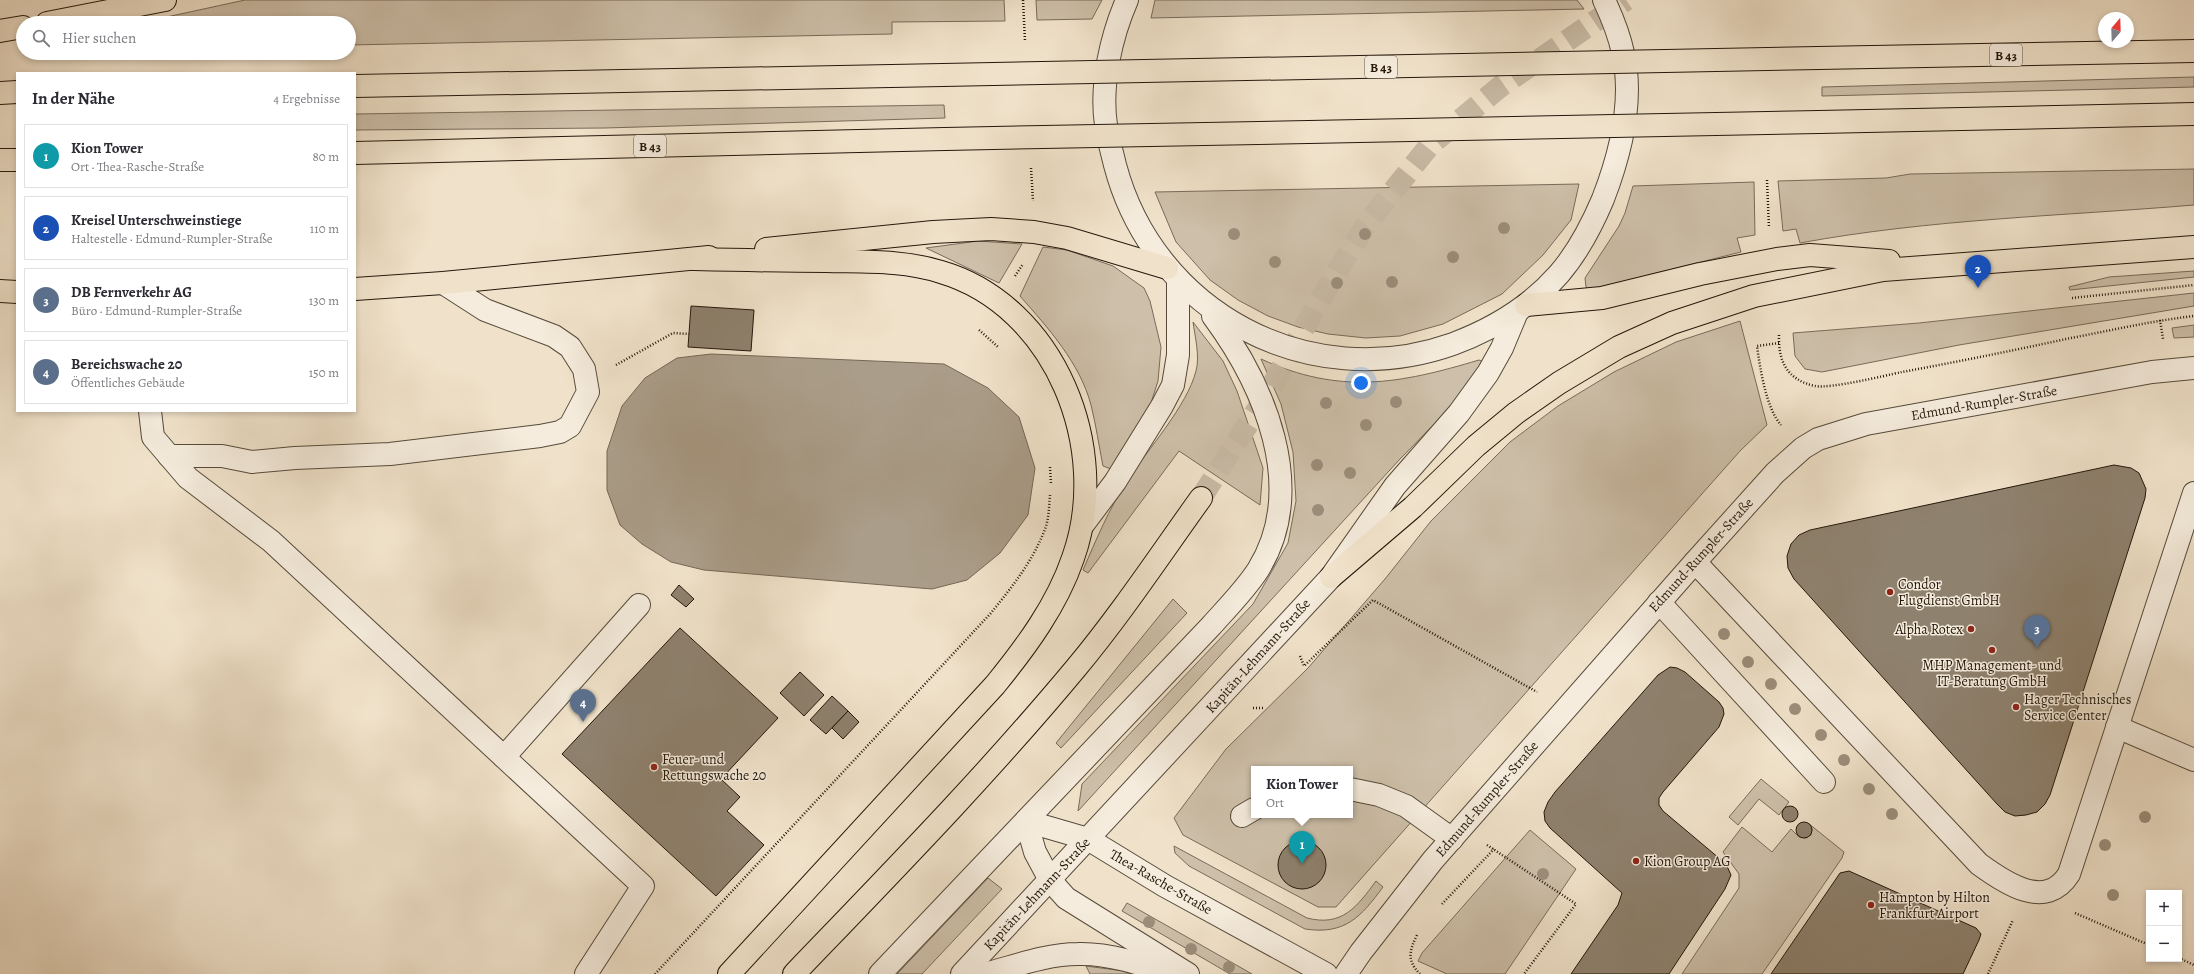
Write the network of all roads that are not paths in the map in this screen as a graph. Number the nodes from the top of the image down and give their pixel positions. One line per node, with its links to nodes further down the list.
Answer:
1 (165, 0): 4 (highway)
2 (1128, 0): 18 (street)
3 (1604, 0): 24 (street)
4 (83, 16)
5 (16, 28): 6 (highway)
6 (0, 31)
7 (2194, 51): 8 (highway, B 43, bridge)
8 (356, 86)
9 (16, 92): 10 (highway)
10 (0, 93)
11 (2194, 114): 12 (highway, B 43, bridge)
12 (356, 153)
13 (0, 160): 14 (highway)
14 (16, 160)
15 (2194, 247): 17 (highway)
16 (694, 260): 18 (highway); 19 (highway); 30 (highway)
17 (1936, 265): 24 (highway); 32 (highway)
18 (1172, 274): 23 (street); 30 (street)
19 (443, 283): 20 (highway); 27 (street)
20 (356, 290)
21 (0, 291): 22 (highway)
22 (16, 292)
23 (1204, 303): 24 (street); 40 (street)
24 (1522, 308): 32 (street, Kapitän-Lehmann-Straße)
25 (2194, 368): 31 (street, Edmund-Rumpler-Straße)
26 (150, 412): 27 (street)
27 (169, 456): 36 (street)
28 (2194, 493): 35 (street)
29 (1201, 498): 46 (highway)
30 (1082, 526): 45 (highway)
31 (1695, 562): 33 (street, Edmund-Rumpler-Straße); 35 (street)
32 (1331, 577): 42 (street, Kapitän-Lehmann-Straße)
33 (1659, 602): 38 (street); 41 (street, Edmund-Rumpler-Straße)
34 (639, 605): 36 (street)
35 (2117, 727): 37 (street)
36 (504, 757): 44 (street)
37 (2194, 760)
38 (1824, 782)
39 (1353, 790): 41 (street)
40 (1026, 821): 42 (street, Thea-Rasche-Straße); 43 (street); 47 (street)
41 (1457, 834): 53 (street, Edmund-Rumpler-Straße)
42 (1088, 839): 43 (street, Kapitän-Lehmann-Straße); 52 (street, Thea-Rasche-Straße)
43 (1050, 880): 48 (street, Kapitän-Lehmann-Straße); 51 (street)
44 (586, 974)
45 (729, 974)
46 (794, 974)
47 (880, 974)
48 (962, 974)
49 (985, 974): 50 (street)
50 (1170, 974)
51 (1188, 974)
52 (1326, 974)
53 (1346, 974)

